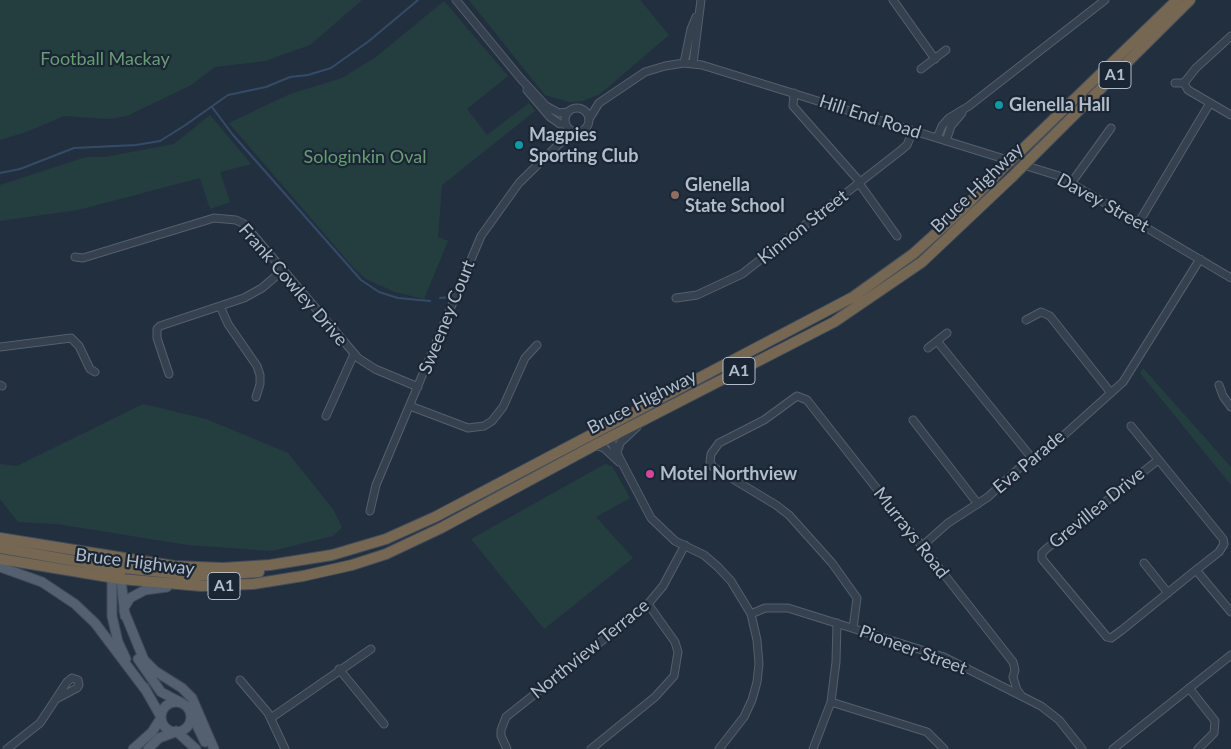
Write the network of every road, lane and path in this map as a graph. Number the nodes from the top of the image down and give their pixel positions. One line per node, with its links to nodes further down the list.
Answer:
1 (456, 0): 14 (street)
2 (701, 0): 7 (street)
3 (893, 0): 10 (street)
4 (1105, 0): 20 (street, Hill End Road)
5 (1177, 0): 67 (highway, Bruce Highway / A1, bridge)
6 (1190, 0): 58 (highway, Bruce Highway / A1, bridge)
7 (698, 12): 11 (street); 12 (street)
8 (1231, 36): 16 (street)
9 (946, 50): 10 (street)
10 (935, 59): 13 (street)
11 (684, 63): 12 (street, Hill End Road); 18 (street, Hill End Road)
12 (693, 64): 17 (street, Hill End Road)
13 (921, 70)
14 (520, 79): 22 (street); 25 (street)
15 (1175, 83): 16 (street)
16 (1184, 83): 19 (street)
17 (794, 93): 27 (street, Hill End Road); 33 (street)
18 (599, 103): 21 (street, Hill End Road); 24 (street, Hill End Road)
19 (1210, 103): 23 (street); 34 (street)
20 (969, 106): 29 (street, Hill End Road); 30 (street)
21 (579, 108): 22 (street); 24 (street)
22 (568, 112): 25 (street)
23 (1231, 115)
24 (589, 119): 28 (street)
25 (566, 125): 28 (street); 31 (street, Sweeney Court)
26 (1111, 128): 32 (street)
27 (913, 131): 29 (street, Hill End Road); 33 (street, Kinnon Street)
28 (576, 132): 31 (street, Sweeney Court)
29 (937, 138): 30 (street, Davey Street)
30 (946, 141): 32 (street, Davey Street)
31 (559, 144): 52 (street, Sweeney Court)
32 (1072, 182): 34 (street, Davey Street)
33 (860, 183): 35 (street); 40 (street, Kinnon Street)
34 (1139, 222): 37 (street, Davey Street)
35 (897, 236)
36 (75, 257): 38 (street, Frank Cowley Drive)
37 (1200, 259): 39 (street, Davey Street); 53 (street, Eva Parade)
38 (283, 270): 41 (street); 48 (street, Frank Cowley Drive)
39 (1231, 278)
40 (676, 298)
41 (220, 306): 50 (street); 54 (street)
42 (1026, 320): 53 (street)
43 (947, 333): 44 (street)
44 (937, 341): 47 (street); 64 (street)
45 (537, 345): 55 (street)
46 (0, 348): 49 (street)
47 (928, 348)
48 (354, 354): 52 (street, Frank Cowley Drive); 57 (street)
49 (95, 372)
50 (169, 374)
51 (1219, 385): 56 (street)
52 (418, 387): 55 (street, Sweeney Court)
53 (1111, 393): 64 (street, Eva Parade)
54 (256, 397)
55 (410, 406): 69 (street, Sweeney Court)
56 (1231, 408)
57 (326, 416)
58 (645, 420): 61 (highway, Bruce Highway / A1); 63 (street)
59 (913, 420): 68 (street)
60 (1131, 426): 65 (street)
61 (609, 438): 62 (highway, Bruce Highway / A1); 63 (street); 67 (highway)
62 (595, 444): 66 (street); 80 (highway, Bruce Highway / A1)
63 (617, 453): 66 (street)
64 (1031, 457): 68 (street, Eva Parade)
65 (1158, 460): 78 (street, Grevillea Drive); 81 (street, Grevillea Drive)
66 (621, 464): 71 (street)
67 (500, 481): 74 (highway, Bruce Highway / A1)
68 (978, 504): 72 (street, Eva Parade)
69 (370, 511)
70 (0, 538): 74 (highway, Bruce Highway / A1)
71 (684, 545): 82 (street, Northview Terrace); 85 (street)
72 (921, 547): 87 (street, Murrays Road); 91 (street, Murrays Road)
73 (0, 548): 79 (highway)
74 (344, 552): 79 (highway)
75 (0, 558): 79 (highway, Bruce Highway / A1)
76 (1144, 563): 81 (street)
77 (0, 567): 95 (main road)
78 (1196, 570): 81 (street, Grevillea Drive); 84 (street)
79 (117, 576): 80 (highway, Bruce Highway / A1); 83 (main road); 95 (main road)
80 (187, 586): 83 (main road)
81 (1168, 593)
82 (648, 604): 111 (street, Northview Terrace); 112 (street)
83 (124, 610): 99 (main road); 109 (main road)
84 (1231, 612)
85 (751, 614): 86 (street, Pioneer Street); 113 (street)
86 (837, 623): 87 (street, Pioneer Street); 98 (street)
87 (853, 628): 93 (street, Pioneer Street)
88 (371, 649): 90 (street)
89 (1231, 654): 94 (street)
90 (339, 669): 101 (street); 102 (street)
91 (1013, 677): 93 (street); 96 (street, Murrays Road)
92 (240, 680): 101 (street)
93 (998, 684): 96 (street, Pioneer Street)
94 (1189, 688): 117 (street); 118 (street)
95 (147, 692): 100 (main road)
96 (1021, 695): 116 (street, Pioneer Street)
97 (58, 698): 104 (street)
98 (831, 702): 114 (street); 115 (street)
99 (185, 706): 100 (main road); 103 (main road); 108 (main road)
100 (161, 718): 103 (main road); 105 (main road)
101 (272, 718): 110 (street)
102 (384, 724)
103 (175, 731): 106 (main road); 107 (main road)
104 (7, 749)
105 (133, 749)
106 (148, 749)
107 (196, 749)
108 (210, 749)
109 (214, 749)
110 (285, 749)
111 (508, 749)
112 (591, 749)
113 (719, 749)
114 (814, 749)
115 (944, 749)
116 (1082, 749)
117 (1113, 749)
118 (1198, 749)

